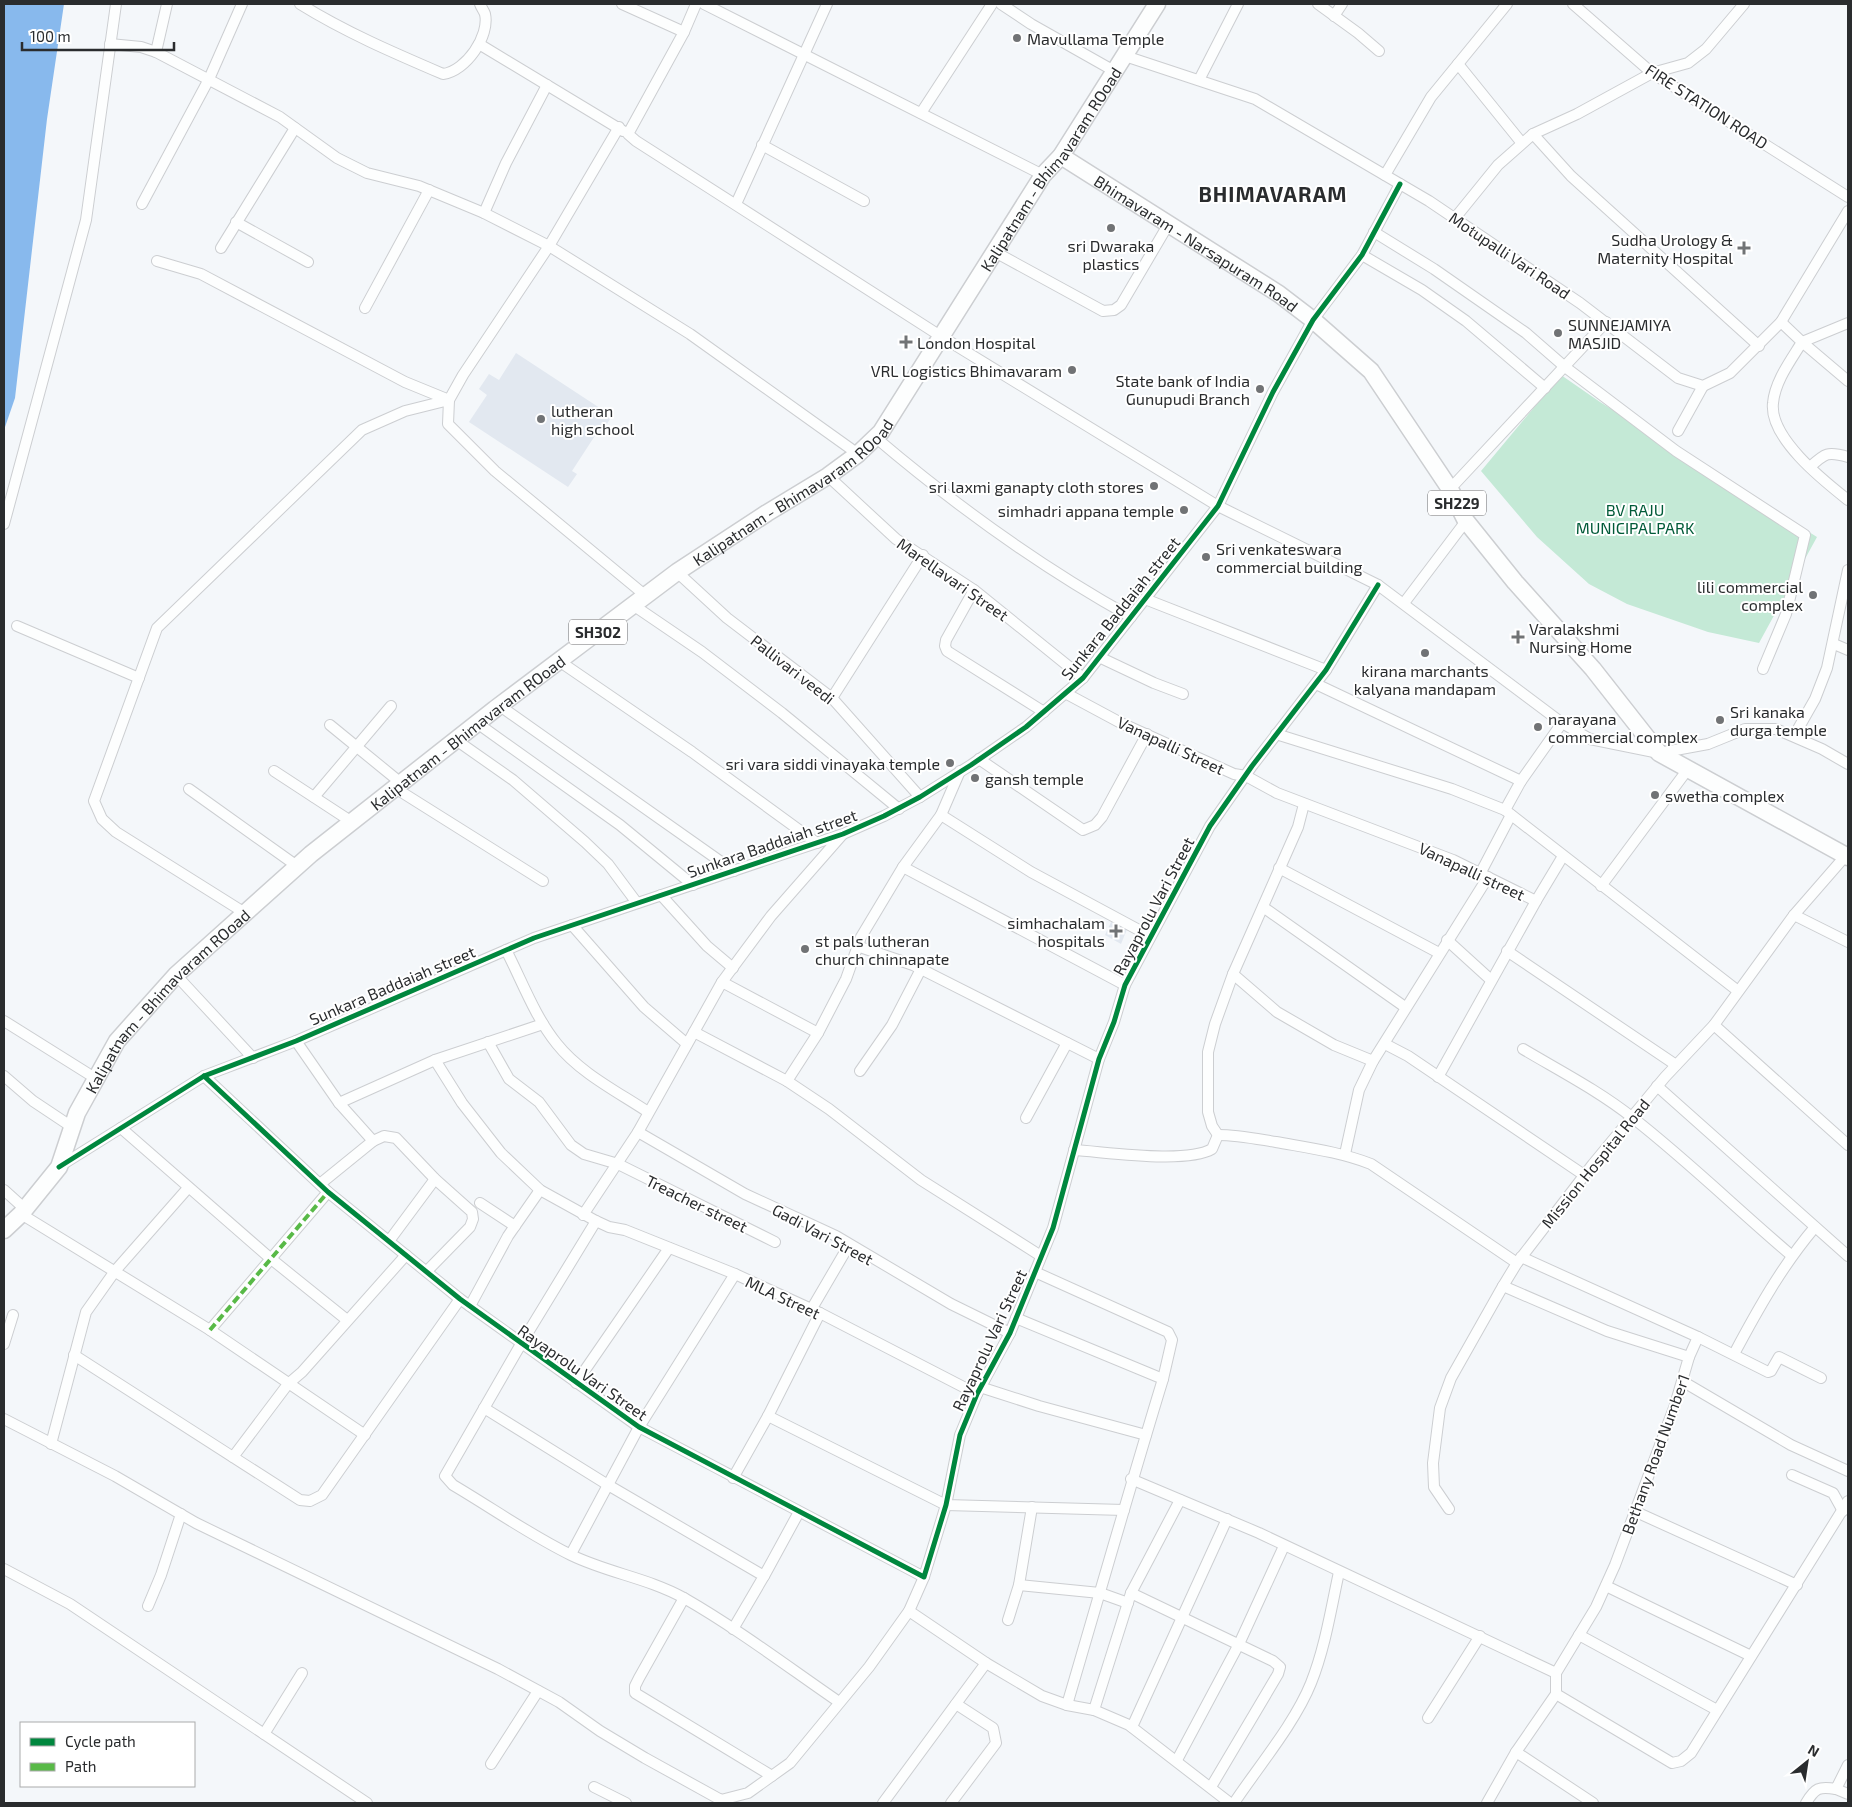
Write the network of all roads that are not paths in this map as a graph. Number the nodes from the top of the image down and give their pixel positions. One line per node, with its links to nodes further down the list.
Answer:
1 (116, 4): 21 (street)
2 (168, 4): 24 (street)
3 (242, 4): 30 (street)
4 (300, 4): 22 (street)
5 (480, 4): 22 (street)
6 (622, 4): 20 (street)
7 (696, 4): 20 (street)
8 (704, 4): 25 (street)
9 (827, 4): 25 (street)
10 (992, 4): 33 (street)
11 (1001, 4): 28 (street)
12 (1157, 4): 26 (main road, Kalipatnam - Bhimavaram ROoad / SH302)
13 (1238, 4): 31 (street)
14 (1318, 4): 19 (street)
15 (1342, 4): 19 (street)
16 (1506, 4): 27 (street)
17 (1573, 4): 29 (street, FIRE STATION ROAD)
18 (1744, 4): 29 (street)
19 (1334, 16): 23 (street)
20 (684, 32): 36 (street)
21 (110, 44): 24 (street); 84 (street)
22 (479, 44): 32 (street)
23 (1378, 51)
24 (156, 52): 30 (street)
25 (803, 53): 33 (street); 39 (street)
26 (1125, 56): 28 (main road, Kalipatnam - Bhimavaram ROoad / SH302); 31 (street, Motupalli Vari Road)
27 (1458, 64): 38 (street); 42 (street)
28 (1116, 72): 40 (main road, Kalipatnam - Bhimavaram ROoad / SH302)
29 (1652, 73): 37 (street); 45 (street, FIRE STATION ROAD)
30 (209, 79): 35 (street); 47 (street)
31 (1198, 80): 42 (street, Motupalli Vari Road)
32 (547, 85): 34 (street); 50 (street)
33 (921, 113): 41 (street)
34 (619, 127): 36 (street); 55 (street)
35 (295, 128): 44 (street); 52 (street)
36 (628, 134): 48 (street)
37 (1533, 134): 38 (street); 68 (street)
38 (1521, 142): 51 (street)
39 (762, 146): 46 (street); 48 (street)
40 (1061, 156): 41 (main road, Kalipatnam - Bhimavaram ROoad / SH302); 53 (main road, Bhimavaram - Narsapuram Road / SH229)
41 (1043, 175): 57 (main road, Kalipatnam - Bhimavaram ROoad / SH302)
42 (1385, 175): 43 (street, Motupalli Vari Road)
43 (1400, 184): 51 (street, Motupalli Vari Road); 54 (street, Sunkara Baddaiah street)
44 (429, 190): 50 (street); 61 (street)
45 (1848, 197)
46 (864, 201)
47 (142, 204)
48 (736, 204): 66 (street)
49 (1848, 211): 64 (street)
50 (484, 213): 55 (street)
51 (1455, 218): 63 (street, Motupalli Vari Road)
52 (236, 222): 56 (street); 60 (street)
53 (1168, 225): 57 (street); 62 (main road, Bhimavaram - Narsapuram Road / SH229)
54 (1374, 232): 58 (street, Sunkara Baddaiah street); 69 (street)
55 (548, 246): 73 (street); 76 (street)
56 (221, 248)
57 (995, 252): 66 (main road, Kalipatnam - Bhimavaram ROoad / SH302)
58 (1362, 255): 62 (street, Sunkara Baddaiah street); 72 (street)
59 (157, 261): 73 (street)
60 (308, 262)
61 (365, 308)
62 (1313, 320): 80 (main road, Bhimavaram - Narsapuram Road / SH229); 82 (street, Sunkara Baddaiah street)
63 (1606, 322): 69 (street); 71 (street, Motupalli Vari Road)
64 (1781, 322): 67 (street); 68 (street)
65 (1848, 324): 67 (street)
66 (942, 337): 75 (main road, Kalipatnam - Bhimavaram ROoad / SH302); 82 (street)
67 (1802, 342): 70 (street); 78 (street)
68 (1759, 346): 71 (street)
69 (1565, 367): 72 (street); 99 (street)
70 (1848, 381)
71 (1703, 386): 74 (street)
72 (1545, 388): 80 (street)
73 (449, 400): 91 (street); 101 (street)
74 (1678, 431)
75 (875, 437): 76 (main road, Kalipatnam - Bhimavaram ROoad / SH302); 93 (street)
76 (858, 454): 79 (main road, Kalipatnam - Bhimavaram ROoad / SH302)
77 (1848, 457): 78 (street)
78 (1810, 467): 81 (street)
79 (828, 476): 85 (street, Marellavari Street); 87 (main road, Kalipatnam - Bhimavaram ROoad / SH302)
80 (1450, 489): 83 (main road, Bhimavaram - Narsapuram Road / SH229)
81 (1848, 500)
82 (1218, 506): 88 (street); 90 (street, Sunkara Baddaiah street)
83 (1466, 521): 92 (street); 118 (main road, Bhimavaram - Narsapuram Road / SH229)
84 (4, 524)
85 (923, 555): 89 (street, Marellavari Street); 106 (street)
86 (1848, 570): 95 (street)
87 (677, 572): 91 (main road, Kalipatnam - Bhimavaram ROoad / SH302); 106 (street, Pallivari veedi)
88 (1378, 585): 92 (street); 100 (street, Rayaprolu Vari Street)
89 (974, 590): 102 (street, Marellavari Street); 109 (street)
90 (1145, 599): 93 (street, Sunkara Baddaiah street); 100 (street)
91 (640, 600): 98 (main road, Kalipatnam - Bhimavaram ROoad / SH302); 131 (street)
92 (1404, 603): 111 (street)
93 (1131, 617): 97 (street, Sunkara Baddaiah street)
94 (17, 626): 101 (street)
95 (1834, 644): 96 (street); 115 (street)
96 (1848, 650)
97 (1099, 657): 102 (street, Sunkara Baddaiah street); 105 (street)
98 (559, 661): 108 (main road, Kalipatnam - Bhimavaram ROoad / SH302); 136 (street)
99 (1763, 669)
100 (1326, 670): 103 (street, Rayaprolu Vari Street)
101 (138, 678): 151 (street)
102 (1082, 678): 104 (street, Sunkara Baddaiah street)
103 (1316, 684): 114 (street, Rayaprolu Vari Street); 125 (street)
104 (1067, 694): 109 (street, Sunkara Baddaiah street); 113 (street, Vanapalli Street)
105 (1183, 694)
106 (832, 698): 129 (street, Pallivari veedi)
107 (391, 706): 117 (street)
108 (500, 706): 110 (main road, Kalipatnam - Bhimavaram ROoad / SH302); 142 (street)
109 (1044, 712): 119 (street, Sunkara Baddaiah street)
110 (477, 723): 116 (main road, Kalipatnam - Bhimavaram ROoad / SH302); 145 (street)
111 (1562, 723): 118 (street); 125 (street)
112 (330, 725): 117 (street)
113 (1147, 734): 119 (street); 124 (street, Vanapalli Street)
114 (1276, 734): 124 (street, Rayaprolu Vari Street); 132 (street)
115 (1794, 736): 118 (street); 120 (street)
116 (456, 740): 126 (main road, Kalipatnam - Bhimavaram ROoad / SH302); 149 (street)
117 (356, 747): 126 (street); 128 (street)
118 (1659, 753): 121 (main road, Bhimavaram - Narsapuram Road / SH229)
119 (979, 759): 123 (street, Sunkara Baddaiah street)
120 (1848, 764)
121 (1688, 769): 137 (main road, Bhimavaram - Narsapuram Road / SH229); 146 (street)
122 (274, 772): 128 (street)
123 (960, 772): 129 (street, Sunkara Baddaiah street); 133 (street)
124 (1246, 776): 130 (street, Vanapalli Street); 154 (street, Rayaprolu Vari Street)
125 (1521, 781): 132 (street)
126 (398, 785): 134 (main road, Kalipatnam - Bhimavaram ROoad / SH302); 144 (street)
127 (189, 789): 139 (street)
128 (314, 797): 134 (street)
129 (920, 797): 131 (street, Sunkara Baddaiah street)
130 (1304, 804): 141 (street); 143 (street, Vanapalli street)
131 (899, 808): 135 (street, Sunkara Baddaiah street)
132 (1508, 812): 138 (street); 143 (street)
133 (941, 815): 140 (street); 154 (street)
134 (352, 822): 139 (main road, Kalipatnam - Bhimavaram ROoad / SH302)
135 (843, 834): 136 (street, Sunkara Baddaiah street); 161 (street)
136 (817, 843): 142 (street, Sunkara Baddaiah street)
137 (1847, 855): 152 (street, Mission Hospital Road)
138 (1563, 856): 146 (street); 148 (street)
139 (298, 866): 151 (main road, Kalipatnam - Bhimavaram ROoad / SH302)
140 (903, 867): 157 (street); 167 (street)
141 (1279, 868): 150 (street); 160 (street)
142 (734, 871): 145 (street, Sunkara Baddaiah street)
143 (1484, 876): 148 (street, Vanapalli street); 155 (street)
144 (543, 881)
145 (693, 885): 147 (street, Sunkara Baddaiah street)
146 (1601, 886): 168 (street)
147 (661, 895): 149 (street, Sunkara Baddaiah street); 161 (street)
148 (1536, 901): 159 (street, Vanapalli street)
149 (637, 903): 153 (street, Sunkara Baddaiah street)
150 (1263, 907): 163 (street); 169 (street)
151 (245, 913): 164 (main road, Kalipatnam - Bhimavaram ROoad / SH302)
152 (1794, 915): 156 (street); 168 (street, Mission Hospital Road)
153 (572, 926): 158 (street, Sunkara Baddaiah street); 178 (street)
154 (1150, 936): 167 (street, Rayaprolu Vari Street)
155 (1447, 940): 160 (street); 165 (street)
156 (1848, 942)
157 (857, 946): 162 (street); 174 (street)
158 (506, 950): 171 (street); 175 (street, Sunkara Baddaiah street)
159 (1507, 951): 165 (street, Vanapalli street); 185 (street)
160 (1439, 953): 169 (street)
161 (733, 968): 166 (street)
162 (921, 969): 177 (street); 186 (street)
163 (1233, 974): 184 (street); 200 (street)
164 (176, 975): 181 (street); 190 (main road, Kalipatnam - Bhimavaram ROoad / SH302)
165 (1491, 980): 189 (street, Vanapalli street)
166 (722, 982): 173 (street); 174 (street)
167 (1125, 985): 182 (street, Rayaprolu Vari Street)
168 (1738, 992): 172 (street, Mission Hospital Road)
169 (1405, 1007): 179 (street)
170 (4, 1022): 190 (street)
171 (543, 1024): 176 (street); 194 (street)
172 (1714, 1025): 185 (street, Mission Hospital Road); 202 (street)
173 (694, 1032): 178 (street); 191 (street)
174 (818, 1033): 191 (street)
175 (296, 1041): 181 (street, Sunkara Baddaiah street); 193 (street)
176 (488, 1042): 183 (street); 205 (street, Treacher street)
177 (1067, 1043): 182 (street); 196 (street)
178 (686, 1044): 194 (street)
179 (1385, 1044): 184 (street); 189 (street)
180 (1523, 1049): 195 (street)
181 (253, 1058): 188 (street, Sunkara Baddaiah street)
182 (1099, 1059): 203 (street, Rayaprolu Vari Street)
183 (435, 1060): 193 (street); 212 (street, MLA Street)
184 (1373, 1061): 204 (street)
185 (1676, 1065): 192 (street, Mission Hospital Road)
186 (860, 1071)
187 (4, 1076): 197 (street)
188 (204, 1076): 198 (street, Sunkara Baddaiah street); 209 (street, Rayaprolu Vari Street)
189 (1438, 1077): 207 (street)
190 (95, 1078): 197 (main road, Kalipatnam - Bhimavaram ROoad / SH302)
191 (787, 1081): 227 (street)
192 (1657, 1086): 195 (street, Mission Hospital Road); 219 (street)
193 (339, 1103): 201 (street)
194 (648, 1112): 199 (street)
195 (1632, 1117): 207 (street, Mission Hospital Road); 226 (street)
196 (1026, 1118)
197 (72, 1127): 206 (main road, Kalipatnam - Bhimavaram ROoad / SH302)
198 (121, 1128): 206 (street, Sunkara Baddaiah street); 210 (street)
199 (638, 1132): 205 (street); 223 (street, Gadi Vari Street)
200 (1218, 1136): 203 (street); 204 (street)
201 (372, 1141): 208 (street); 209 (street)
202 (1848, 1145)
203 (1074, 1150): 227 (street, Rayaprolu Vari Street)
204 (1345, 1154): 230 (street)
205 (618, 1164): 216 (street); 222 (street, Treacher street)
206 (59, 1167): 215 (main road, Kalipatnam - Bhimavaram ROoad / SH302)
207 (1584, 1175): 230 (street, Mission Hospital Road)
208 (435, 1179): 221 (street); 232 (street)
209 (320, 1184): 213 (street, Rayaprolu Vari Street)
210 (188, 1188): 229 (street); 231 (street)
211 (4, 1190): 215 (street)
212 (540, 1190): 216 (street, MLA Street); 218 (street)
213 (328, 1192): 221 (street, Rayaprolu Vari Street); 229 (street)
214 (480, 1203): 218 (street)
215 (23, 1211): 220 (main road, Kalipatnam - Bhimavaram ROoad / SH302); 231 (street)
216 (583, 1215): 217 (street, MLA Street)
217 (596, 1222): 224 (street, MLA Street); 246 (street)
218 (515, 1226): 237 (street)
219 (1814, 1227): 226 (street); 228 (street)
220 (4, 1230)
221 (389, 1241): 225 (street, Rayaprolu Vari Street)
222 (775, 1242)
223 (849, 1245): 238 (street); 243 (street, Gadi Vari Street)
224 (669, 1248): 234 (street, MLA Street); 253 (street)
225 (406, 1254): 232 (street, Rayaprolu Vari Street); 241 (street)
226 (1791, 1255): 247 (street)
227 (1041, 1256): 233 (street, Rayaprolu Vari Street)
228 (1848, 1256)
229 (270, 1258): 241 (street); 242 (street)
230 (1519, 1260): 235 (street, Mission Hospital Road); 244 (street)
231 (115, 1271): 242 (street); 248 (street)
232 (427, 1272): 236 (street, Rayaprolu Vari Street)
233 (1035, 1272): 240 (street, Rayaprolu Vari Street); 251 (street)
234 (734, 1274): 238 (street, MLA Street); 259 (street)
235 (1503, 1286): 249 (street, Bethany Road Number1); 273 (street, Mission Hospital Road)
236 (460, 1299): 237 (street, Rayaprolu Vari Street); 260 (street)
237 (470, 1306): 246 (street, Rayaprolu Vari Street)
238 (815, 1312): 255 (street, MLA Street); 257 (street)
239 (13, 1315): 245 (street)
240 (1016, 1318): 243 (street, Rayaprolu Vari Street); 251 (street)
241 (348, 1320): 254 (street)
242 (210, 1330): 254 (street)
243 (1010, 1333): 255 (street, Rayaprolu Vari Street)
244 (1698, 1337): 247 (street); 249 (street)
245 (4, 1344)
246 (521, 1344): 253 (street, Rayaprolu Vari Street); 256 (street)
247 (1734, 1354): 250 (street)
248 (74, 1355): 262 (street); 263 (street)
249 (1689, 1357): 252 (street, Bethany Road Number1)
250 (1820, 1378)
251 (1163, 1379): 261 (street)
252 (1682, 1380): 264 (street); 277 (street, Bethany Road Number1)
253 (576, 1383): 259 (street, Rayaprolu Vari Street)
254 (288, 1384): 260 (street); 263 (street)
255 (978, 1390): 261 (street, MLA Street); 271 (street, Rayaprolu Vari Street)
256 (484, 1408): 268 (street); 281 (street)
257 (768, 1416): 266 (street); 271 (street)
258 (4, 1419): 262 (street)
259 (639, 1427): 266 (street, Rayaprolu Vari Street); 268 (street)
260 (365, 1435): 263 (street)
261 (1146, 1435): 267 (street)
262 (51, 1444): 278 (street)
263 (233, 1457)
264 (1848, 1471)
265 (1792, 1475): 275 (street)
266 (733, 1478): 276 (street, Rayaprolu Vari Street)
267 (1131, 1479): 269 (street); 274 (street)
268 (608, 1485): 281 (street); 284 (street)
269 (1180, 1500): 279 (street); 291 (street)
270 (1848, 1501): 275 (street)
271 (946, 1505): 272 (street); 285 (street, Rayaprolu Vari Street)
272 (1032, 1507): 274 (street); 286 (street)
273 (1449, 1509)
274 (1124, 1510): 289 (street)
275 (1843, 1511): 287 (street)
276 (799, 1512): 284 (street); 285 (street, Rayaprolu Vari Street)
277 (1634, 1512): 287 (street); 288 (street, Bethany Road Number1)
278 (181, 1514): 292 (street); 304 (street)
279 (1228, 1519): 280 (street); 294 (street)
280 (1284, 1546): 283 (street); 299 (street)
281 (571, 1554): 290 (street)
282 (4, 1569): 313 (street)
283 (1339, 1572): 298 (street); 328 (street)
284 (764, 1576): 296 (street)
285 (924, 1577): 293 (street)
286 (1019, 1585): 289 (street); 295 (street)
287 (1797, 1585): 300 (street)
288 (1606, 1586): 297 (street, Bethany Road Number1); 300 (street)
289 (1100, 1593): 291 (street); 308 (street)
290 (684, 1598): 296 (street); 318 (street)
291 (1130, 1598): 294 (street); 309 (street)
292 (148, 1606)
293 (909, 1611): 301 (street); 306 (street)
294 (1184, 1618): 299 (street); 312 (street)
295 (1008, 1620)
296 (733, 1629): 306 (street)
297 (1579, 1635): 302 (street, Bethany Road Number1); 310 (street)
298 (1480, 1636): 302 (street); 311 (street)
299 (1239, 1644): 315 (street); 320 (street)
300 (1751, 1656): 310 (street)
301 (986, 1664): 307 (street); 308 (street)
302 (1556, 1672): 305 (street)
303 (302, 1673): 313 (street)
304 (538, 1691): 316 (street); 323 (street)
305 (1556, 1694): 310 (street); 314 (street)
306 (839, 1702): 318 (street)
307 (956, 1704): 326 (street); 327 (street)
308 (1067, 1705): 309 (street)
309 (1094, 1710): 312 (street)
310 (1717, 1710)
311 (1428, 1718)
312 (1132, 1728): 315 (street)
313 (264, 1734): 324 (street)
314 (1516, 1752): 329 (street); 330 (street)
315 (1177, 1760): 320 (street)
316 (491, 1764)
317 (1848, 1765): 321 (street)
318 (772, 1776): 323 (street)
319 (594, 1786): 325 (street)
320 (1211, 1787): 328 (street)
321 (1836, 1789): 322 (street); 331 (street)
322 (1848, 1794)
323 (720, 1801)
324 (367, 1803)
325 (626, 1803)
326 (883, 1803)
327 (951, 1803)
328 (1232, 1803)
329 (1487, 1803)
330 (1594, 1803)
331 (1806, 1803)

